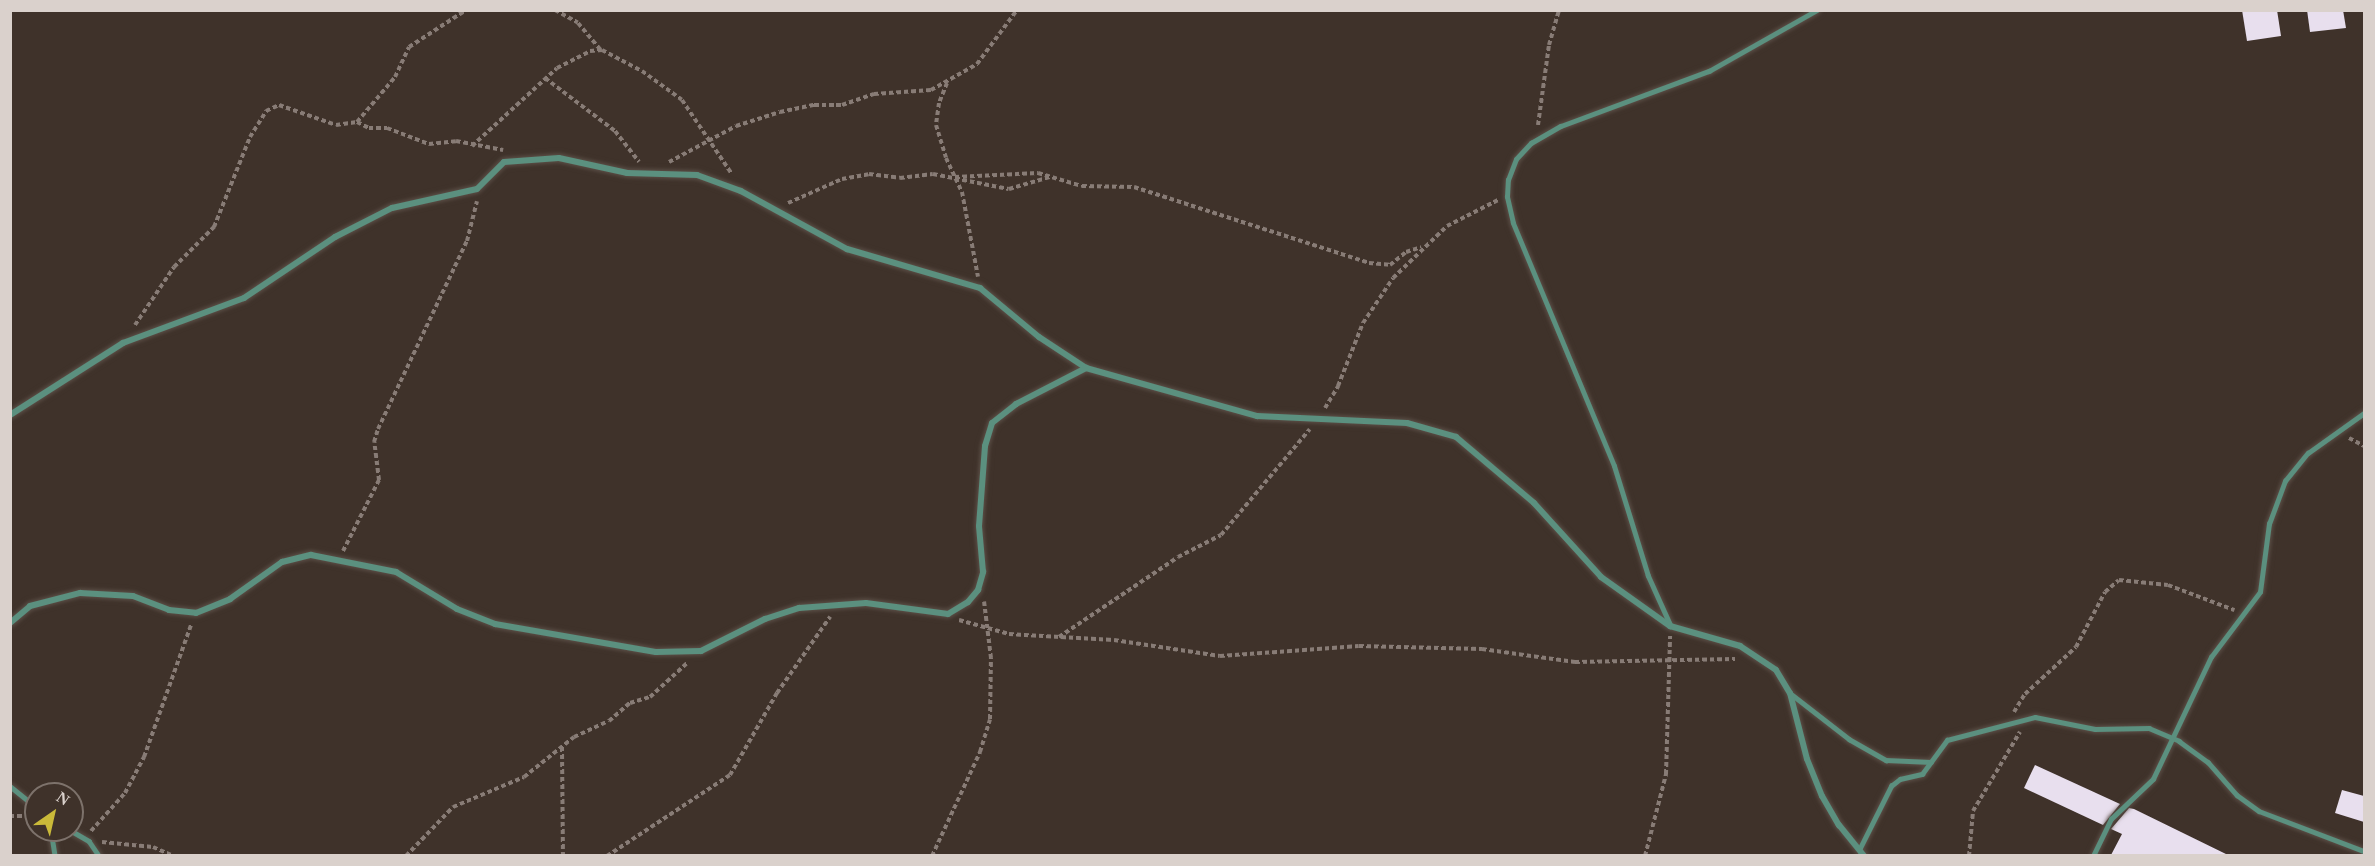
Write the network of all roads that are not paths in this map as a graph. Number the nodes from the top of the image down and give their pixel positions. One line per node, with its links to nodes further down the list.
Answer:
1 (1817, 10): 6 (lane)
2 (1086, 368): 4 (street); 5 (street); 6 (street)
3 (2364, 413): 8 (lane)
4 (10, 415)
5 (10, 623)
6 (1670, 626): 7 (street)
7 (1790, 693): 9 (lane); 13 (street)
8 (2170, 737): 9 (lane); 14 (lane); 16 (lane)
9 (1931, 762): 13 (lane)
10 (10, 786): 11 (lane)
11 (24, 797)
12 (84, 837): 15 (lane)
13 (1862, 853)
14 (2363, 853)
15 (99, 855)
16 (2093, 855)

